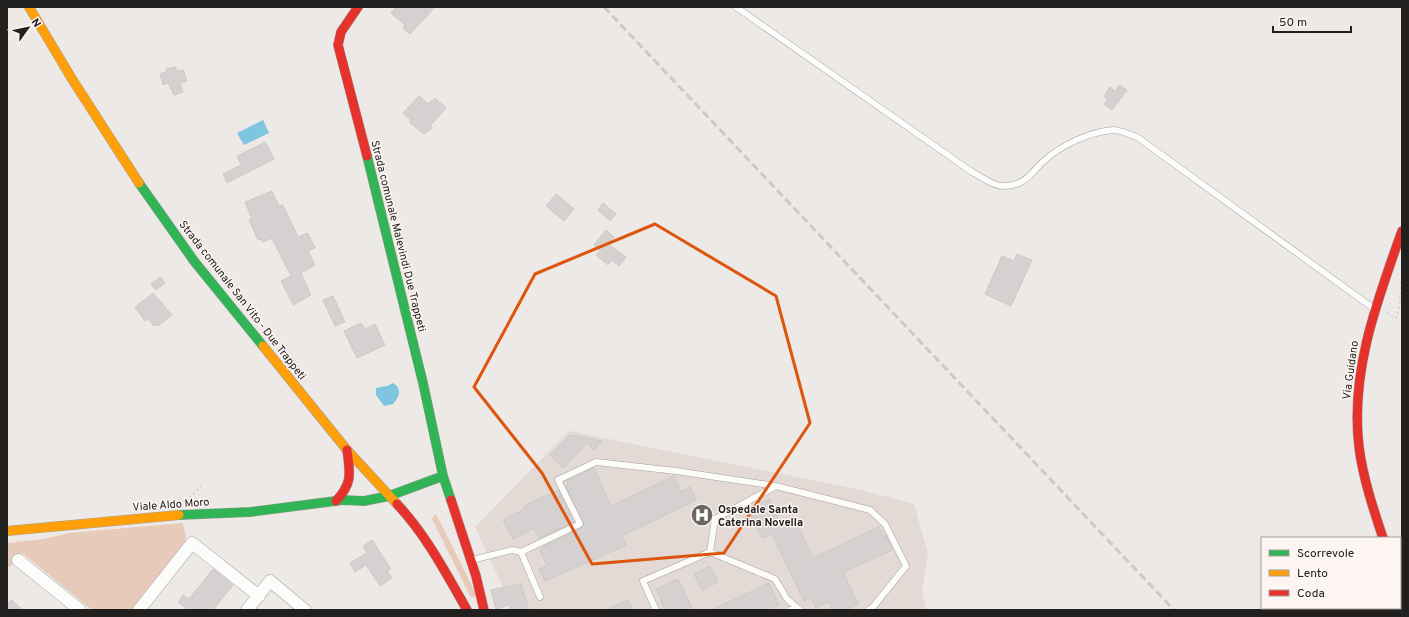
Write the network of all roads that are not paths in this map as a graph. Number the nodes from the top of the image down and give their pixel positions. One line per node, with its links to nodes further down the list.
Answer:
1 (29, 7): 6 (main road, Strada comunale San Vito - Due Trappeti)
2 (358, 7): 7 (main road, Strada comunale Malevindi Due Trappeti)
3 (736, 7): 5 (lane)
4 (1402, 231): 5 (main road, Via Guidano)
5 (1375, 308): 15 (main road, Via Guidano)
6 (348, 450): 9 (main road, Strada comunale San Vito - Due Trappeti); 13 (main road)
7 (443, 476): 12 (main road, Viale Aldo Moro); 19 (main road, Strada comunale Malevindi Due Trappeti)
8 (776, 486): 16 (lane); 17 (lane); 32 (lane)
9 (382, 487): 10 (main road); 12 (main road, Strada comunale San Vito - Due Trappeti)
10 (367, 489)
11 (357, 492): 13 (main road, Viale Aldo Moro)
12 (389, 496): 13 (main road, Viale Aldo Moro); 29 (main road, Strada comunale San Vito - Due Trappeti)
13 (339, 501): 14 (main road, Viale Aldo Moro)
14 (7, 531)
15 (1383, 537)
16 (520, 552): 19 (lane); 23 (lane)
17 (710, 552): 24 (lane); 31 (lane)
18 (18, 560): 25 (street)
19 (470, 560): 30 (main road, Strada comunale Malevindi Due Trappeti)
20 (1401, 589): 21 (main road)
21 (1402, 594)
22 (258, 596): 26 (street); 27 (street); 28 (street)
23 (540, 596)
24 (795, 609)
25 (80, 610)
26 (139, 610)
27 (247, 610)
28 (305, 610)
29 (467, 610)
30 (484, 610)
31 (656, 610)
32 (868, 610)

